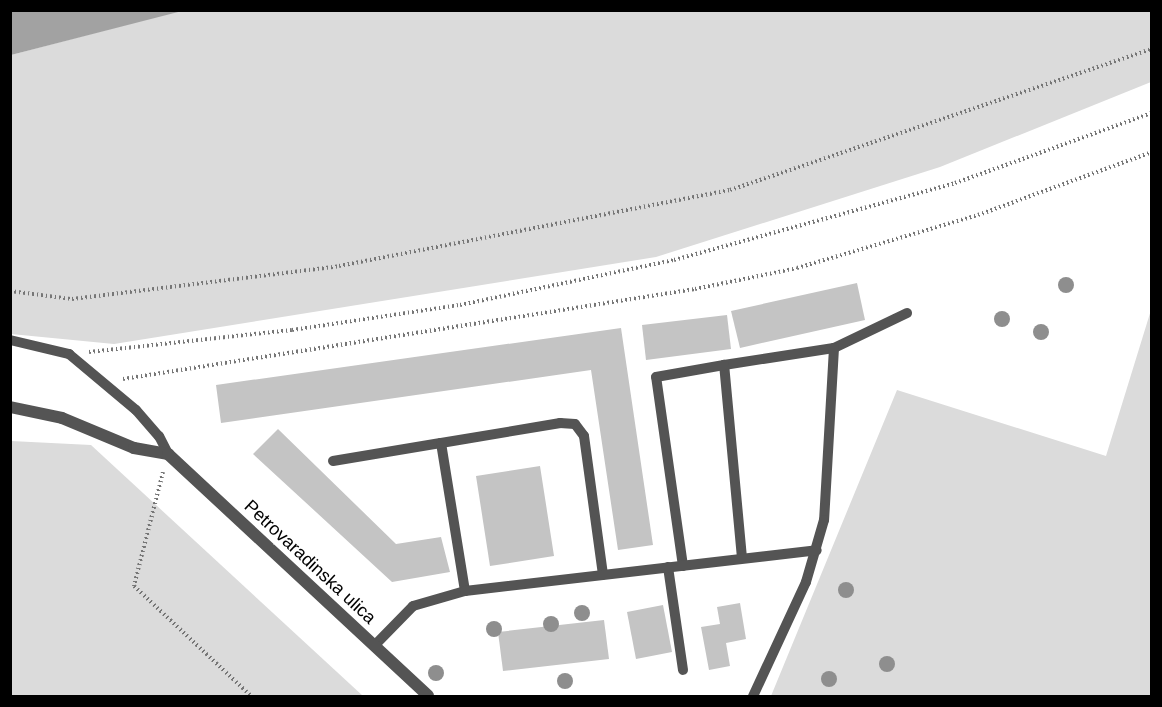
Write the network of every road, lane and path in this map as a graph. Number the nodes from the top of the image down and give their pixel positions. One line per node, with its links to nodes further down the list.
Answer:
1 (1152, 49): 4 (path)
2 (1152, 113): 8 (path)
3 (1152, 152): 10 (path)
4 (10, 291)
5 (907, 313): 7 (lane)
6 (10, 340): 8 (lane)
7 (834, 348): 9 (lane); 15 (lane)
8 (69, 354): 10 (lane)
9 (723, 365): 16 (lane); 17 (lane)
10 (104, 382): 13 (lane)
11 (10, 407): 13 (street)
12 (441, 443): 14 (lane); 19 (lane); 20 (lane)
13 (168, 454): 21 (street, Petrovaradinska ulica); 23 (path)
14 (333, 462)
15 (817, 550): 16 (lane); 25 (lane)
16 (742, 558): 17 (lane)
17 (683, 566): 18 (lane)
18 (668, 567): 19 (lane); 22 (lane)
19 (603, 575): 20 (lane)
20 (465, 591): 21 (lane)
21 (374, 646): 24 (street, Petrovaradinska ulica)
22 (683, 670)
23 (251, 696)
24 (428, 696)
25 (753, 696)

